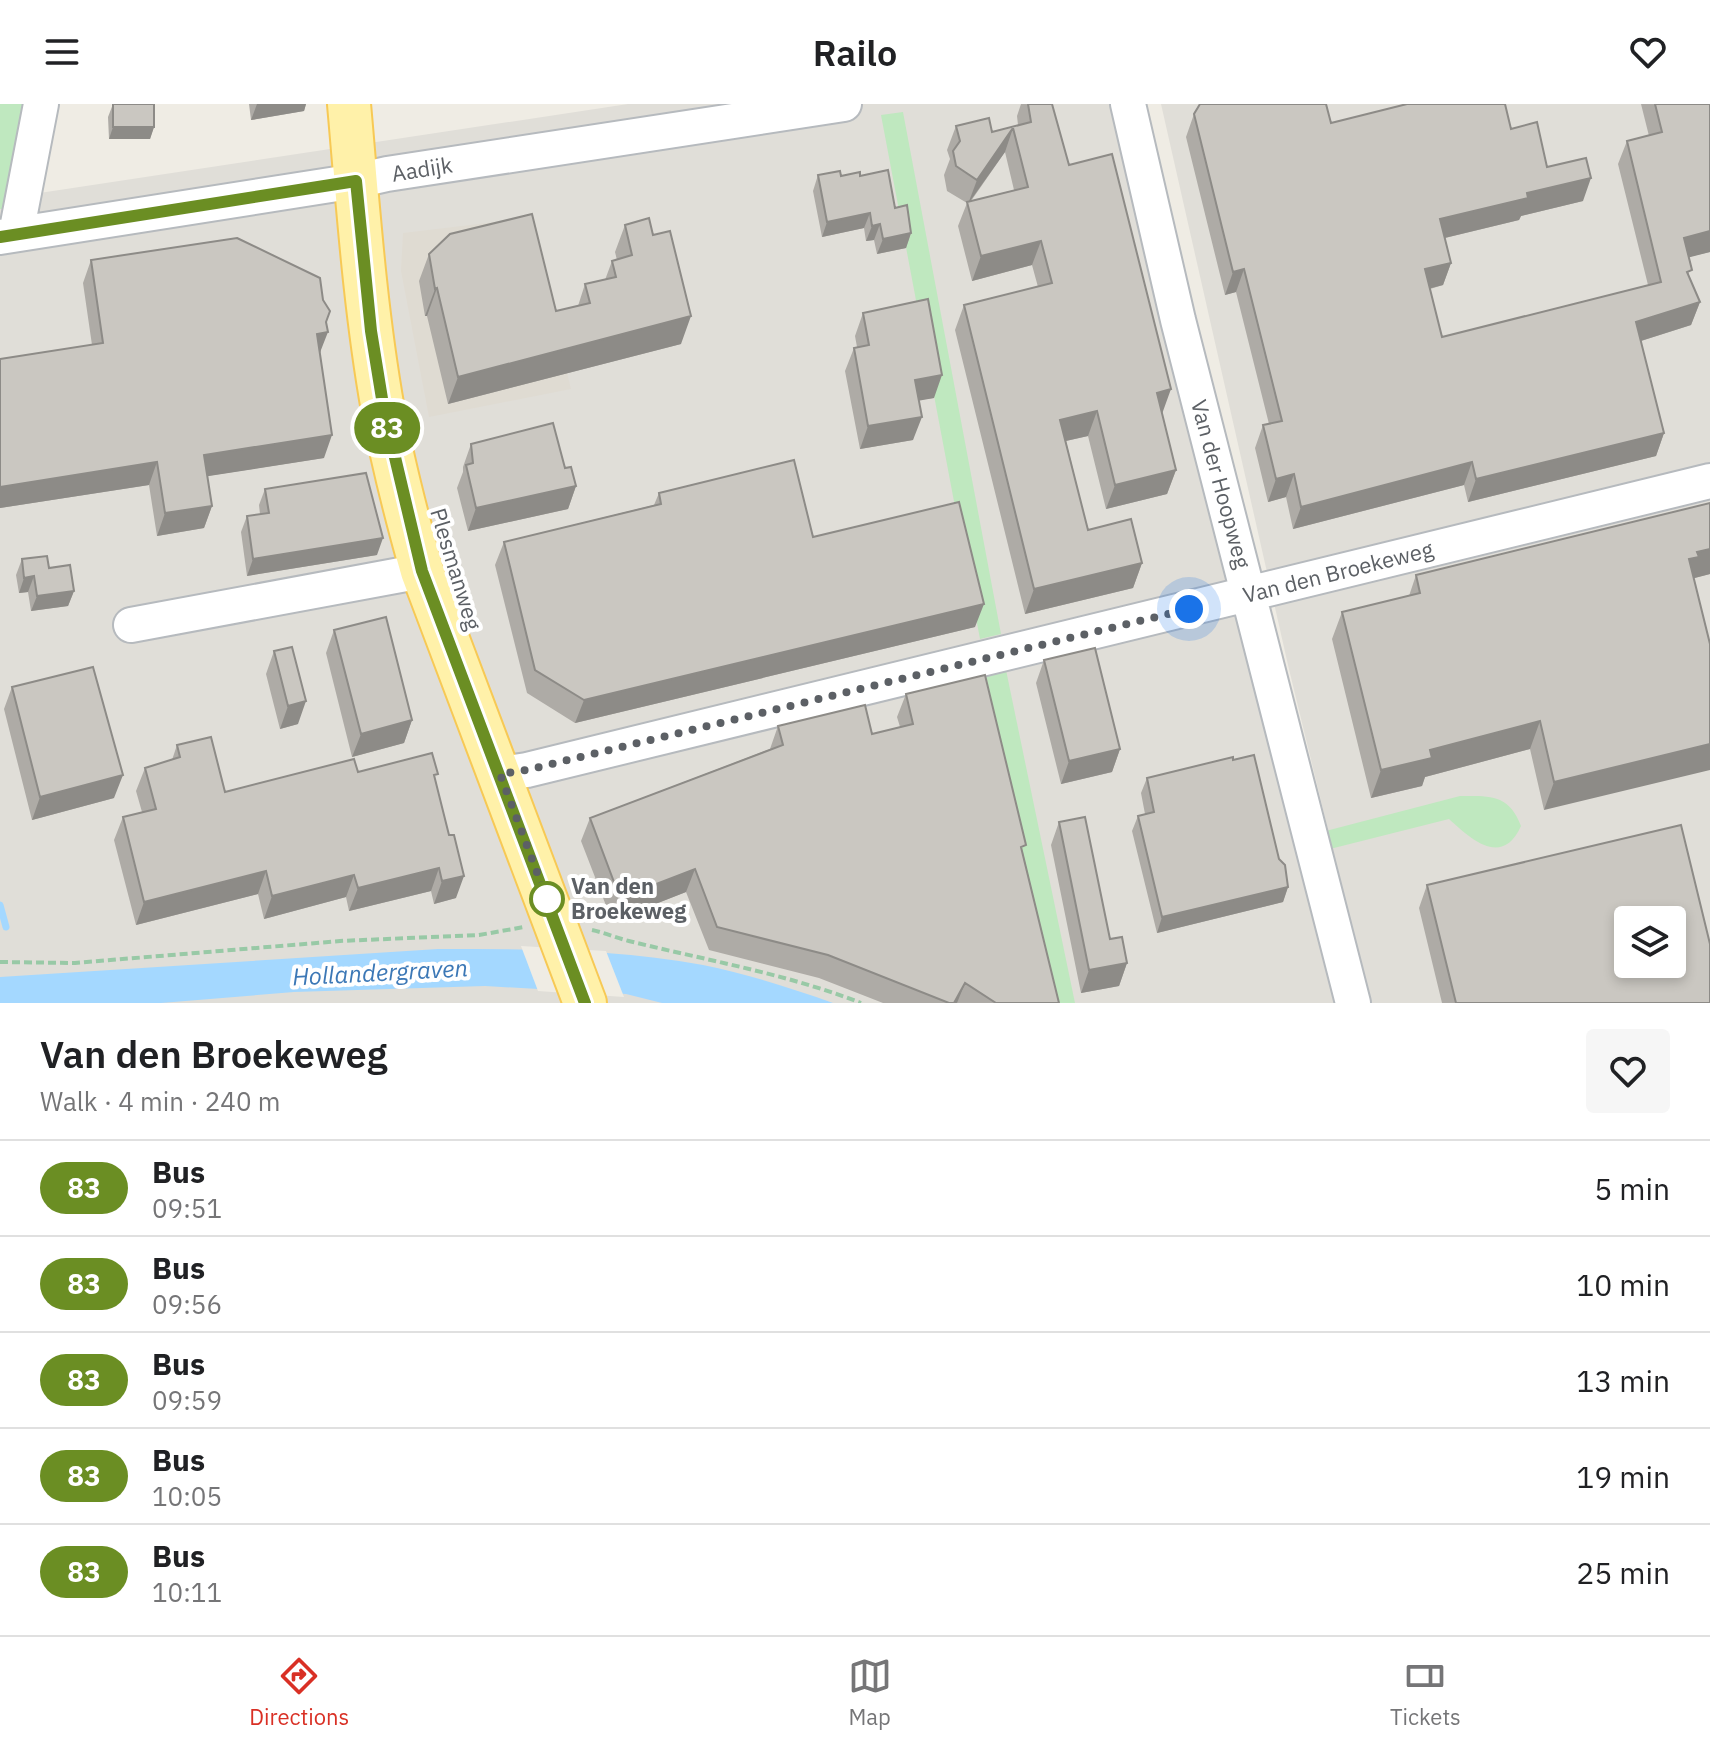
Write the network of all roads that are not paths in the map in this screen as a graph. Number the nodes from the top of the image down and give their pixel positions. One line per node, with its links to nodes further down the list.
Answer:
1 (41, 104): 6 (street)
2 (349, 104): 5 (main road, Plesmanweg)
3 (844, 104): 5 (street, Aadijk)
4 (1128, 104): 9 (street, Van der Hoopweg)
5 (356, 181): 6 (street, Aadijk); 8 (main road, Plesmanweg)
6 (8, 236)
7 (1710, 481): 9 (street, Van den Broekeweg)
8 (422, 571): 10 (street); 11 (main road, Plesmanweg)
9 (1249, 594): 11 (street, Van den Broekeweg); 13 (street, Van der Hoopweg)
10 (131, 625)
11 (500, 774): 12 (main road, Plesmanweg)
12 (584, 1000)
13 (1353, 1003)

